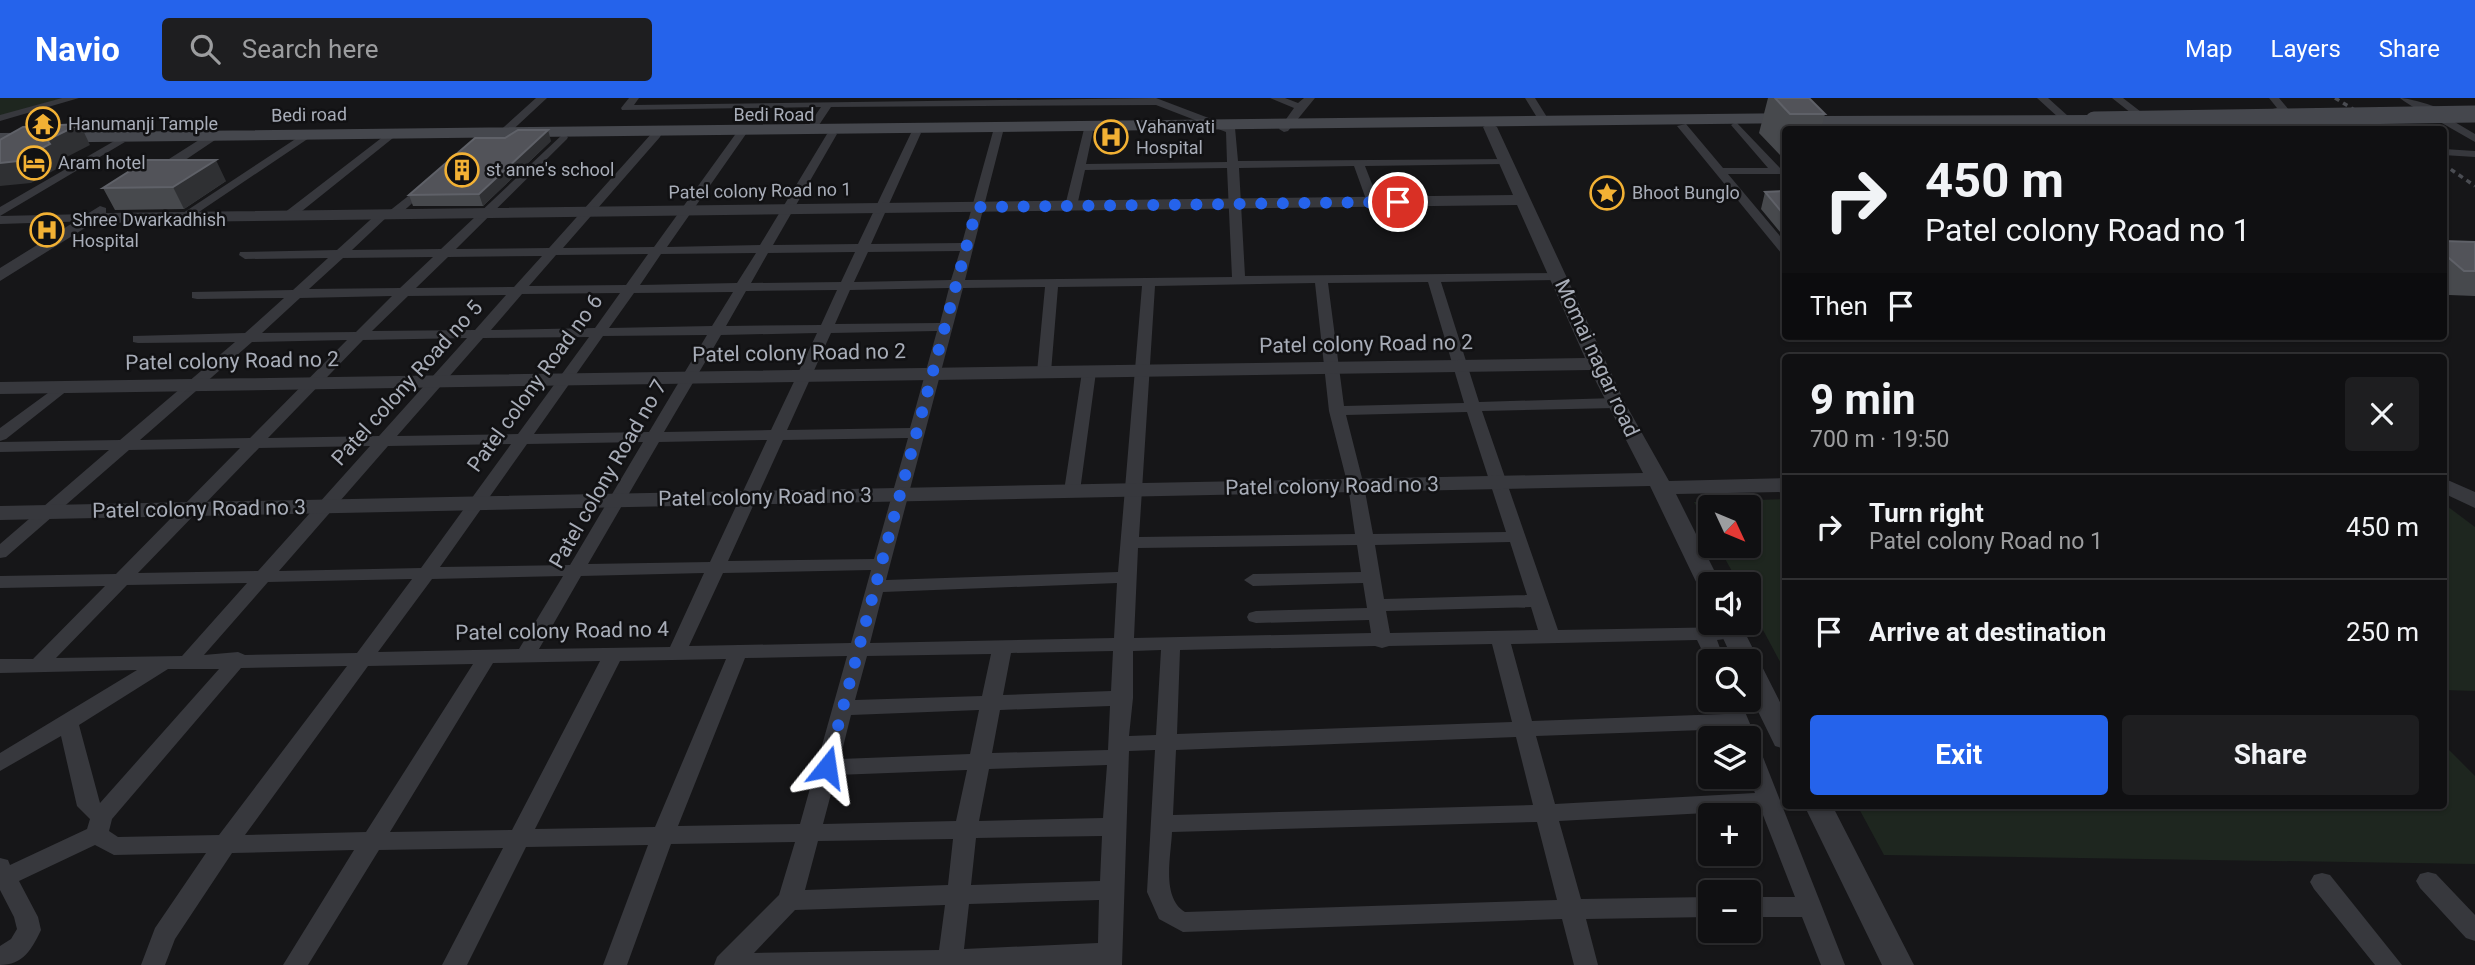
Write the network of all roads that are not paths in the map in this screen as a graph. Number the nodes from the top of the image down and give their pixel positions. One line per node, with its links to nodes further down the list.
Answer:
1 (74, 98): 18 (street)
2 (542, 98): 49 (street)
3 (634, 98): 15 (street)
4 (1275, 98): 19 (street)
5 (1310, 98): 19 (street)
6 (1530, 98): 29 (street)
7 (2042, 98): 21 (street)
8 (2117, 98): 22 (street)
9 (2274, 98): 22 (street)
10 (2405, 98): 20 (street)
11 (1051, 100): 12 (street); 14 (street)
12 (1152, 100): 34 (street)
13 (831, 101): 14 (street); 16 (street); 35 (street)
14 (873, 101)
15 (720, 102): 16 (street)
16 (776, 102)
17 (1776, 102): 27 (street)
18 (56, 104): 26 (street); 36 (street)
19 (1300, 107): 32 (street)
20 (2475, 115): 23 (main road, bridge); 25 (street)
21 (2063, 116): 22 (street); 23 (street)
22 (2140, 116)
23 (1921, 120): 28 (main road)
24 (2403, 120): 25 (street)
25 (2444, 120): 50 (street)
26 (0, 121): 36 (street)
27 (1789, 121): 28 (main road); 29 (main road); 30 (main road, Bedi Road)
28 (1822, 121)
29 (1545, 122): 32 (main road)
30 (1736, 125): 31 (main road, Bedi Road); 60 (street)
31 (1682, 126): 33 (main road, Bedi Road); 59 (street)
32 (1285, 127): 33 (main road, Bedi Road); 34 (main road, Bedi Road)
33 (1490, 127): 55 (street, Momai nagar road)
34 (1224, 128): 37 (main road, Bedi road); 39 (main road, Bedi Road); 57 (street)
35 (811, 129): 37 (main road, Bedi road); 49 (main road, Bedi road)
36 (21, 130): 38 (street); 45 (main road, Bedi road); 46 (main road, Bedi road); 51 (main road, Bedi Road); 52 (main road, Bedi Road)
37 (998, 130): 39 (main road, Bedi Road); 40 (main road, Bedi Road); 68 (street)
38 (0, 131)
39 (1088, 131): 58 (street)
40 (916, 133): 42 (main road, Bedi Road); 69 (street)
41 (741, 134): 42 (main road, Bedi Road); 43 (main road, Bedi Road); 71 (street, Patel colony Road no 6)
42 (832, 134): 70 (street, Patel colony Road no 7)
43 (656, 135): 44 (main road, Bedi Road); 73 (street, Patel colony Road no 5)
44 (563, 137): 49 (main road, Bedi Road); 74 (street)
45 (0, 138)
46 (210, 138): 47 (main road, Bedi Road); 49 (main road, Bedi road); 51 (main road, Bedi Road); 62 (street)
47 (304, 138): 48 (main road, Bedi Road); 77 (street)
48 (388, 138): 49 (main road, Bedi Road); 76 (street)
49 (490, 138)
50 (2475, 139)
51 (120, 142): 72 (street)
52 (4, 148)
53 (2447, 152): 54 (street)
54 (2475, 154)
55 (1504, 161): 56 (street); 63 (street, Momai nagar road)
56 (1359, 164): 57 (street); 64 (street)
57 (1233, 165): 58 (street); 66 (street)
58 (1080, 167): 67 (street)
59 (1720, 171): 60 (street); 80 (street)
60 (1781, 171)
61 (433, 180): 75 (street)
62 (142, 183)
63 (1521, 200): 64 (street, Patel colony Road no 1); 90 (street, Momai nagar road)
64 (1373, 202): 66 (street, Patel colony Road no 1)
65 (110, 204): 78 (street)
66 (1234, 204): 67 (street, Patel colony Road no 1); 93 (street)
67 (1071, 206): 68 (street, Patel colony Road no 1)
68 (977, 207): 69 (street, Patel colony Road no 1); 81 (street)
69 (879, 208): 70 (street, Patel colony Road no 1); 83 (street)
70 (786, 210): 71 (street, Patel colony Road no 1); 82 (street, Patel colony Road no 7)
71 (684, 211): 73 (street, Patel colony Road no 1); 84 (street, Patel colony Road no 6)
72 (0, 212)
73 (587, 212): 74 (street, Patel colony Road no 1); 85 (street, Patel colony Road no 5)
74 (485, 213): 75 (street, Patel colony Road no 1); 86 (street)
75 (389, 214): 76 (street, Patel colony Road no 1); 87 (street)
76 (288, 216): 77 (street, Patel colony Road no 1)
77 (183, 217): 78 (street, Patel colony Road no 1)
78 (89, 218): 79 (street, Patel colony Road no 1); 89 (street)
79 (0, 220)
80 (1782, 246)
81 (967, 247): 83 (street); 96 (street)
82 (764, 248): 83 (street); 84 (street); 98 (street, Patel colony Road no 7)
83 (862, 248): 97 (street)
84 (656, 250): 85 (street); 99 (street, Patel colony Road no 6)
85 (552, 251): 86 (street); 100 (street, Patel colony Road no 5)
86 (444, 252): 87 (street); 101 (street)
87 (340, 254): 88 (street); 102 (street)
88 (245, 255)
89 (4, 271)
90 (1558, 275): 91 (street); 112 (street, Momai nagar road)
91 (1433, 277): 92 (street); 113 (street)
92 (1321, 279): 93 (street); 114 (street)
93 (1239, 280): 94 (street)
94 (1149, 281): 95 (street); 115 (street)
95 (1052, 282): 96 (street); 116 (street)
96 (957, 284): 97 (street); 104 (street)
97 (844, 285): 98 (street); 105 (street)
98 (741, 287): 99 (street); 106 (street, Patel colony Road no 7)
99 (629, 288): 100 (street); 107 (street, Patel colony Road no 6)
100 (518, 290): 101 (street); 108 (street, Patel colony Road no 5)
101 (405, 291): 102 (street); 109 (street)
102 (295, 293): 103 (street); 110 (street)
103 (197, 295)
104 (945, 327): 105 (street); 118 (street)
105 (825, 328): 106 (street); 119 (street)
106 (716, 330): 107 (street); 120 (street, Patel colony Road no 7)
107 (598, 331): 108 (street); 121 (street, Patel colony Road no 6)
108 (478, 335): 109 (street); 122 (street, Patel colony Road no 5)
109 (359, 336): 110 (street); 124 (street)
110 (249, 337): 111 (street); 123 (street)
111 (138, 339)
112 (1599, 363): 113 (street, Patel colony Road no 2); 127 (street, Momai nagar road)
113 (1459, 366): 114 (street, Patel colony Road no 2); 128 (street)
114 (1332, 367): 115 (street, Patel colony Road no 2); 129 (street)
115 (1144, 371): 117 (street, Patel colony Road no 2); 144 (street)
116 (1045, 372): 117 (street, Patel colony Road no 2); 118 (street, Patel colony Road no 2)
117 (1089, 372): 145 (street)
118 (933, 373): 119 (street, Patel colony Road no 2); 130 (street)
119 (803, 375): 120 (street, Patel colony Road no 2); 131 (street)
120 (688, 377): 121 (street, Patel colony Road no 2); 133 (street, Patel colony Road no 7)
121 (564, 379): 122 (street, Patel colony Road no 2); 134 (street, Patel colony Road no 6)
122 (437, 381): 124 (street, Patel colony Road no 2); 135 (street, Patel colony Road no 5)
123 (194, 383): 124 (street, Patel colony Road no 2); 125 (street, Patel colony Road no 2); 136 (street)
124 (313, 383): 137 (street)
125 (63, 387): 126 (street, Patel colony Road no 2); 132 (street)
126 (0, 388)
127 (1615, 403): 128 (street); 143 (street, Momai nagar road)
128 (1475, 408): 129 (street); 139 (street)
129 (1337, 411): 141 (street)
130 (916, 433): 131 (street); 147 (street)
131 (776, 434): 133 (street); 149 (street)
132 (0, 436)
133 (653, 437): 134 (street); 150 (street, Patel colony Road no 7)
134 (521, 439): 135 (street); 152 (street, Patel colony Road no 6)
135 (383, 441): 137 (street); 153 (street, Patel colony Road no 5)
136 (126, 444): 137 (street); 138 (street); 156 (street)
137 (253, 444): 154 (street)
138 (0, 447)
139 (1500, 482): 141 (street, Patel colony Road no 3); 143 (street, Patel colony Road no 3); 158 (street)
140 (1782, 485): 143 (street)
141 (1356, 486): 144 (street, Patel colony Road no 3); 159 (street)
142 (2447, 487): 151 (street)
143 (1662, 488): 146 (street); 165 (street, Momai nagar road)
144 (1132, 490): 145 (street, Patel colony Road no 3); 160 (street)
145 (1072, 491): 147 (street, Patel colony Road no 3)
146 (1782, 493)
147 (900, 494): 149 (street, Patel colony Road no 3); 162 (street)
148 (2447, 495): 155 (street)
149 (747, 498): 150 (street, Patel colony Road no 3); 163 (street)
150 (617, 500): 152 (street, Patel colony Road no 3); 164 (street, Patel colony Road no 7)
151 (2475, 501)
152 (475, 503): 153 (street, Patel colony Road no 3); 166 (street, Patel colony Road no 6)
153 (326, 506): 154 (street, Patel colony Road no 3); 167 (street, Patel colony Road no 5)
154 (190, 509): 156 (street, Patel colony Road no 3); 170 (street)
155 (2475, 509)
156 (49, 512): 157 (street, Patel colony Road no 3); 161 (street)
157 (0, 513)
158 (1518, 537): 159 (street); 174 (street)
159 (1365, 539): 160 (street); 168 (street)
160 (1129, 543): 169 (street)
161 (0, 554)
162 (880, 564): 163 (street); 173 (street)
163 (717, 568): 164 (street); 186 (street)
164 (575, 572): 166 (street); 188 (street, Patel colony Road no 7)
165 (1703, 572)
166 (425, 575): 167 (street); 190 (street, Patel colony Road no 6)
167 (263, 577): 170 (street); 192 (street, Patel colony Road no 5)
168 (1371, 577): 171 (street); 175 (street)
169 (1127, 578): 173 (street); 182 (street)
170 (121, 580): 172 (street); 194 (street)
171 (1252, 580)
172 (0, 582)
173 (875, 586): 184 (street)
174 (1538, 601): 175 (street); 178 (street)
175 (1377, 609): 176 (street); 180 (street)
176 (1256, 617)
177 (1698, 634): 178 (street, Patel colony Road no 4)
178 (1550, 636): 179 (street, Patel colony Road no 4)
179 (1500, 637): 180 (street, Patel colony Road no 4); 201 (street)
180 (1382, 642): 181 (street, Patel colony Road no 4)
181 (1171, 644): 182 (street, Patel colony Road no 4); 204 (street)
182 (1126, 645): 183 (street, Patel colony Road no 4); 197 (street)
183 (1002, 648): 184 (street, Patel colony Road no 4); 198 (street)
184 (858, 649): 185 (street, Patel colony Road no 4); 199 (street)
185 (739, 650): 186 (street, Patel colony Road no 4); 218 (street)
186 (677, 652): 187 (street, Patel colony Road no 4)
187 (614, 653): 188 (street, Patel colony Road no 4); 219 (street)
188 (526, 654): 189 (street, Patel colony Road no 4)
189 (488, 656): 190 (street, Patel colony Road no 4); 220 (street)
190 (365, 657): 191 (street, Patel colony Road no 4); 221 (street, Patel colony Road no 6)
191 (237, 659): 192 (street, Patel colony Road no 4); 214 (street)
192 (189, 660): 193 (street, Patel colony Road no 4)
193 (167, 661): 194 (street, Patel colony Road no 4); 200 (street)
194 (38, 665): 195 (street, Patel colony Road no 4)
195 (0, 666)
196 (1761, 690): 203 (street)
197 (1122, 698): 198 (street); 205 (street)
198 (992, 705): 199 (street); 207 (street)
199 (843, 708): 208 (street)
200 (68, 722): 206 (street); 214 (street)
201 (1524, 730): 202 (street); 204 (street); 212 (street)
202 (1698, 730)
203 (1782, 733)
204 (1166, 743): 205 (street); 213 (street)
205 (1119, 751): 207 (street); 215 (street)
206 (0, 763)
207 (981, 763): 208 (street); 216 (street)
208 (827, 767): 217 (street)
209 (1761, 780): 210 (street)
210 (1769, 801): 212 (street); 228 (street)
211 (1820, 809): 243 (street)
212 (1546, 813): 213 (street); 231 (street)
213 (1161, 824): 231 (street)
214 (99, 825): 221 (street); 222 (street)
215 (1114, 827): 216 (street); 225 (street)
216 (967, 829): 217 (street); 226 (street)
217 (809, 832): 218 (street); 227 (street)
218 (662, 837): 219 (street); 240 (street)
219 (519, 838): 220 (street); 239 (street)
220 (372, 840): 221 (street); 238 (street)
221 (225, 844): 237 (street, Patel colony Road no 6)
222 (2, 875): 234 (street)
223 (2428, 881): 232 (street)
224 (2322, 882): 244 (street)
225 (1111, 890): 226 (street); 233 (street)
226 (959, 896): 227 (street); 235 (street)
227 (789, 900): 236 (street)
228 (1810, 906): 230 (street); 242 (street)
229 (1698, 907): 231 (street)
230 (1761, 907)
231 (1572, 909): 241 (street)
232 (2475, 931)
233 (1110, 959): 235 (street)
234 (0, 960)
235 (951, 962): 236 (street)
236 (727, 964)
237 (153, 965)
238 (295, 965)
239 (454, 965)
240 (615, 965)
241 (1586, 965)
242 (1833, 965)
243 (1898, 965)
244 (2390, 965)

